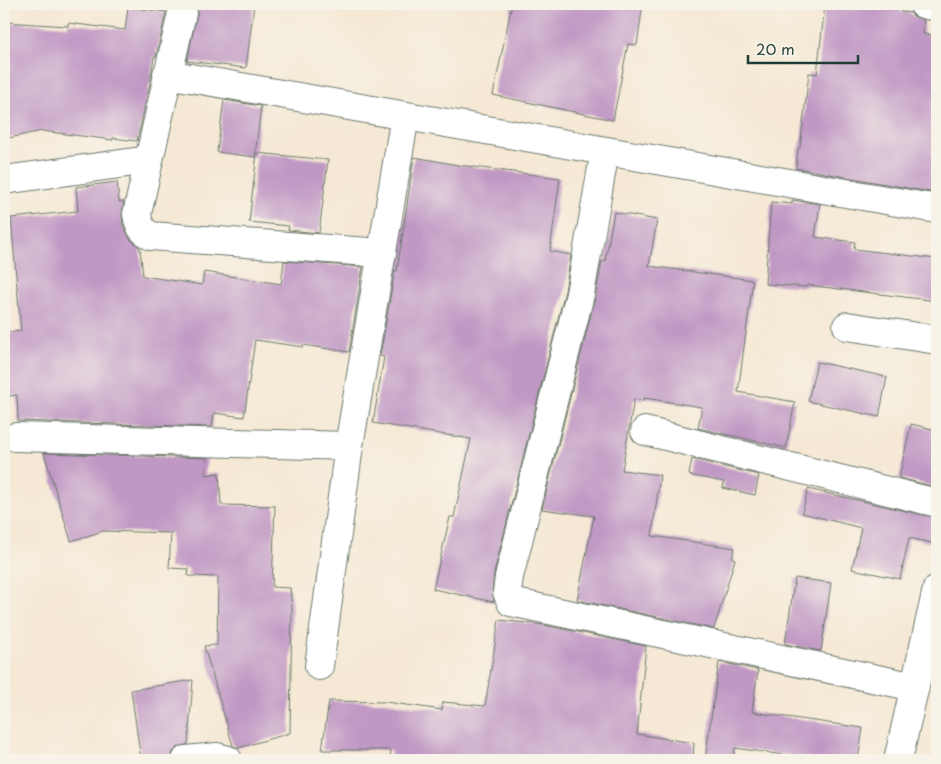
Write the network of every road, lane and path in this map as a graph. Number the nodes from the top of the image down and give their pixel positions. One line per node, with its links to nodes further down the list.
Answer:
1 (184, 4): 4 (street)
2 (923, 4): 3 (street)
3 (937, 7)
4 (167, 74): 5 (street); 7 (street)
5 (405, 116): 6 (street); 10 (street)
6 (605, 151): 9 (street); 19 (street)
7 (149, 160): 8 (street); 10 (street)
8 (4, 180)
9 (937, 209)
10 (382, 253): 15 (street)
11 (847, 326): 12 (street)
12 (937, 340)
13 (645, 431): 16 (street)
14 (15, 437): 15 (street)
15 (349, 446): 18 (street)
16 (937, 503)
17 (937, 589): 19 (street)
18 (319, 666)
19 (915, 687): 22 (street)
20 (186, 760): 21 (street)
21 (228, 760)
22 (898, 760)

